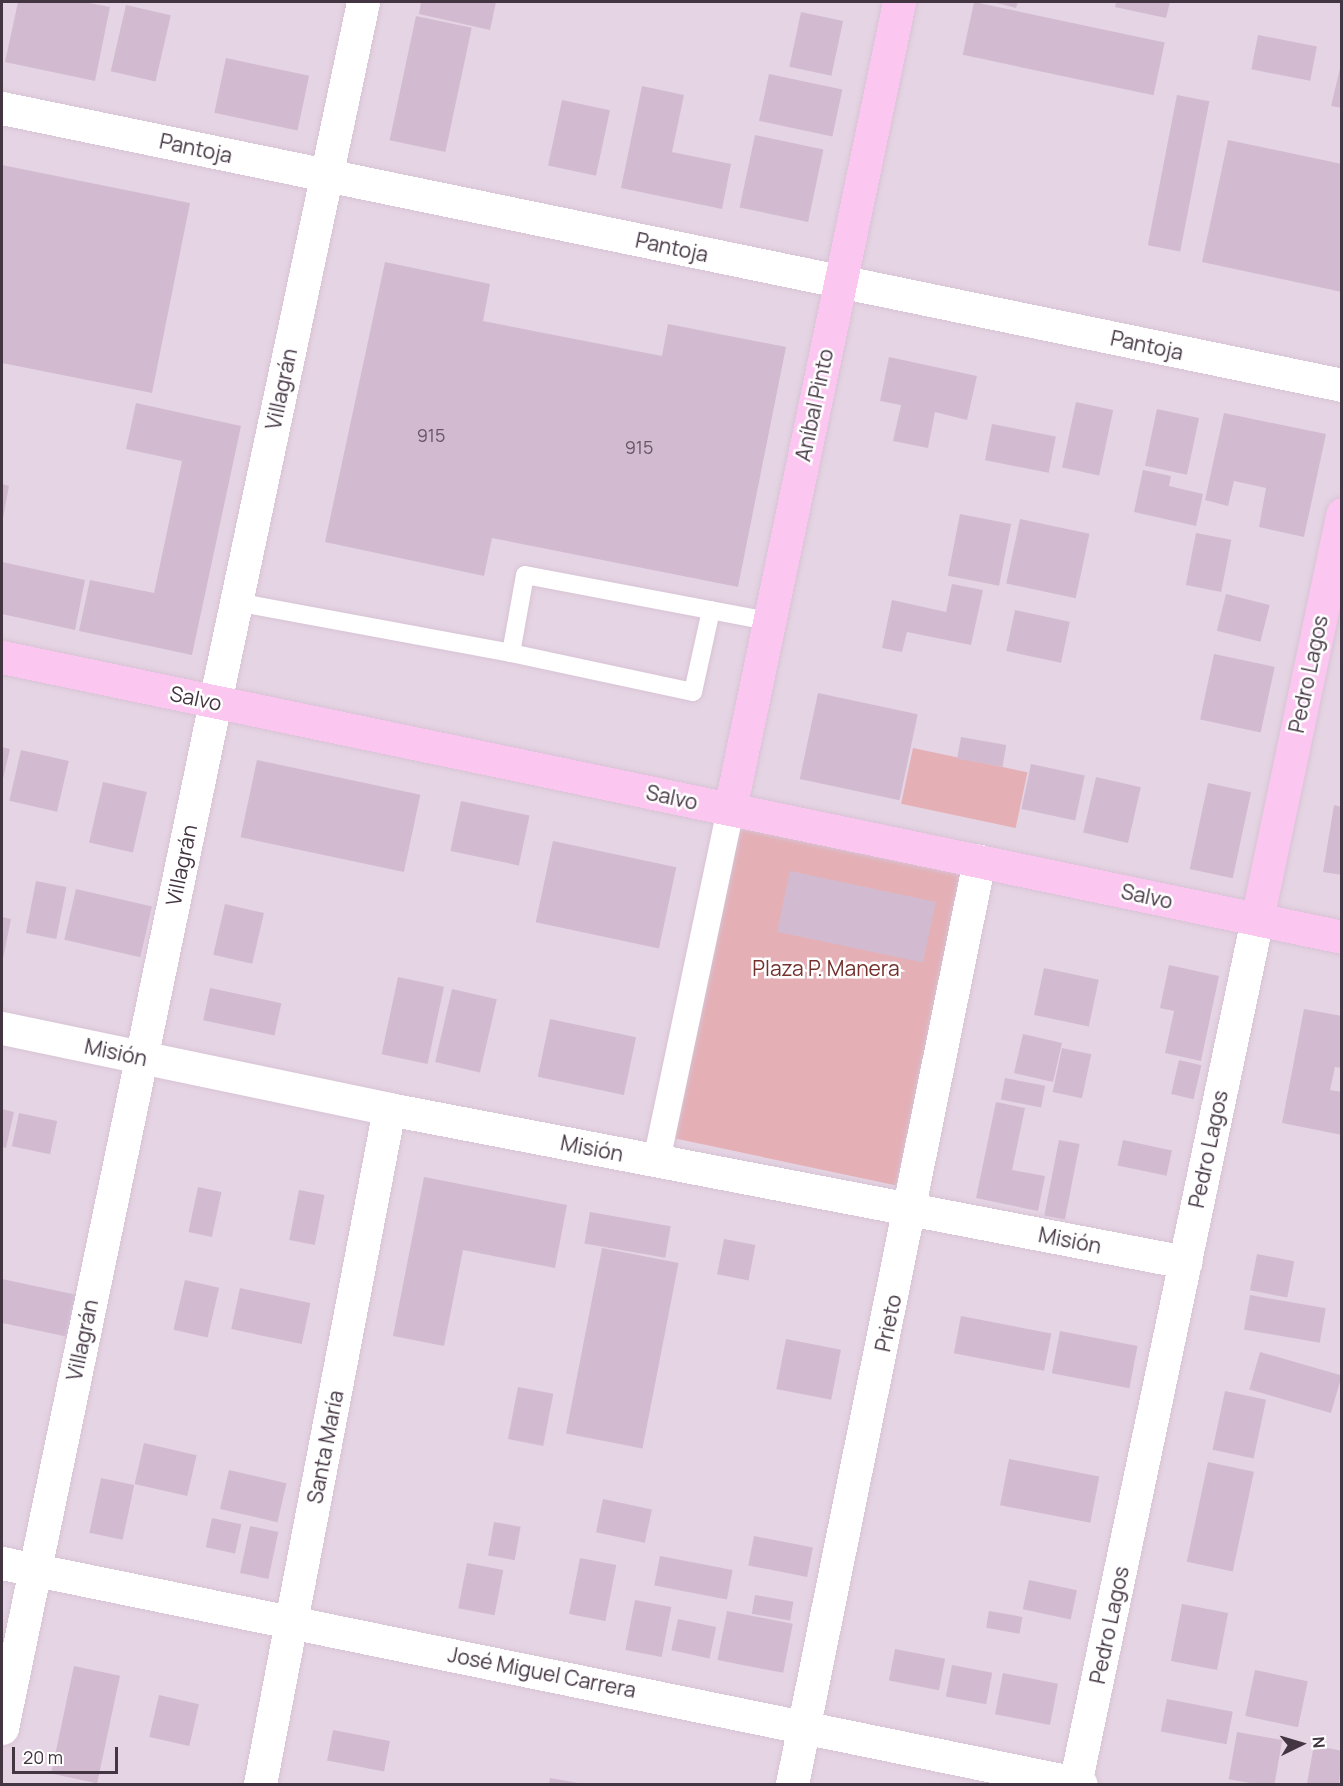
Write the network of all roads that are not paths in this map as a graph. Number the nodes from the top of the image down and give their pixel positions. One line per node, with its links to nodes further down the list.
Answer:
1 (363, 2): 4 (street, Villagrán)
2 (899, 2): 5 (main road, Aníbal Pinto)
3 (2, 108): 4 (street, Pantoja)
4 (326, 175): 5 (street, Pantoja); 8 (street, Villagrán)
5 (840, 281): 6 (street, Pantoja); 10 (main road, Aníbal Pinto)
6 (1341, 385)
7 (1341, 514): 16 (main road, Pedro Lagos)
8 (236, 602): 11 (lane); 13 (street, Villagrán)
9 (711, 610): 10 (lane); 11 (lane); 11 (lane)
10 (770, 621): 14 (main road, Aníbal Pinto)
11 (511, 653)
12 (2, 657): 13 (main road, Salvo)
13 (215, 702): 14 (main road, Salvo); 19 (street, Villagrán)
14 (730, 809): 15 (main road, Salvo); 21 (street)
15 (980, 861): 16 (main road, Salvo); 22 (street, Prieto)
16 (1257, 919): 17 (main road, Salvo); 23 (street, Pedro Lagos)
17 (1341, 937)
18 (2, 1028): 19 (street, Misión)
19 (141, 1058): 20 (street, Misión); 25 (street, Villagrán)
20 (389, 1109): 21 (street, Misión); 26 (street, Santa María)
21 (656, 1160): 22 (street, Misión)
22 (911, 1210): 23 (street, Misión); 27 (street, Prieto)
23 (1185, 1262): 29 (street, Pedro Lagos)
24 (2, 1563): 25 (street, José Miguel Carrera)
25 (34, 1570): 26 (street, José Miguel Carrera); 28 (street, Villagrán)
26 (292, 1622): 27 (street, José Miguel Carrera); 30 (street, Santa María)
27 (806, 1725): 29 (street, José Miguel Carrera); 31 (street, Prieto)
28 (2, 1728)
29 (1077, 1784)
30 (260, 1785)
31 (792, 1785)

